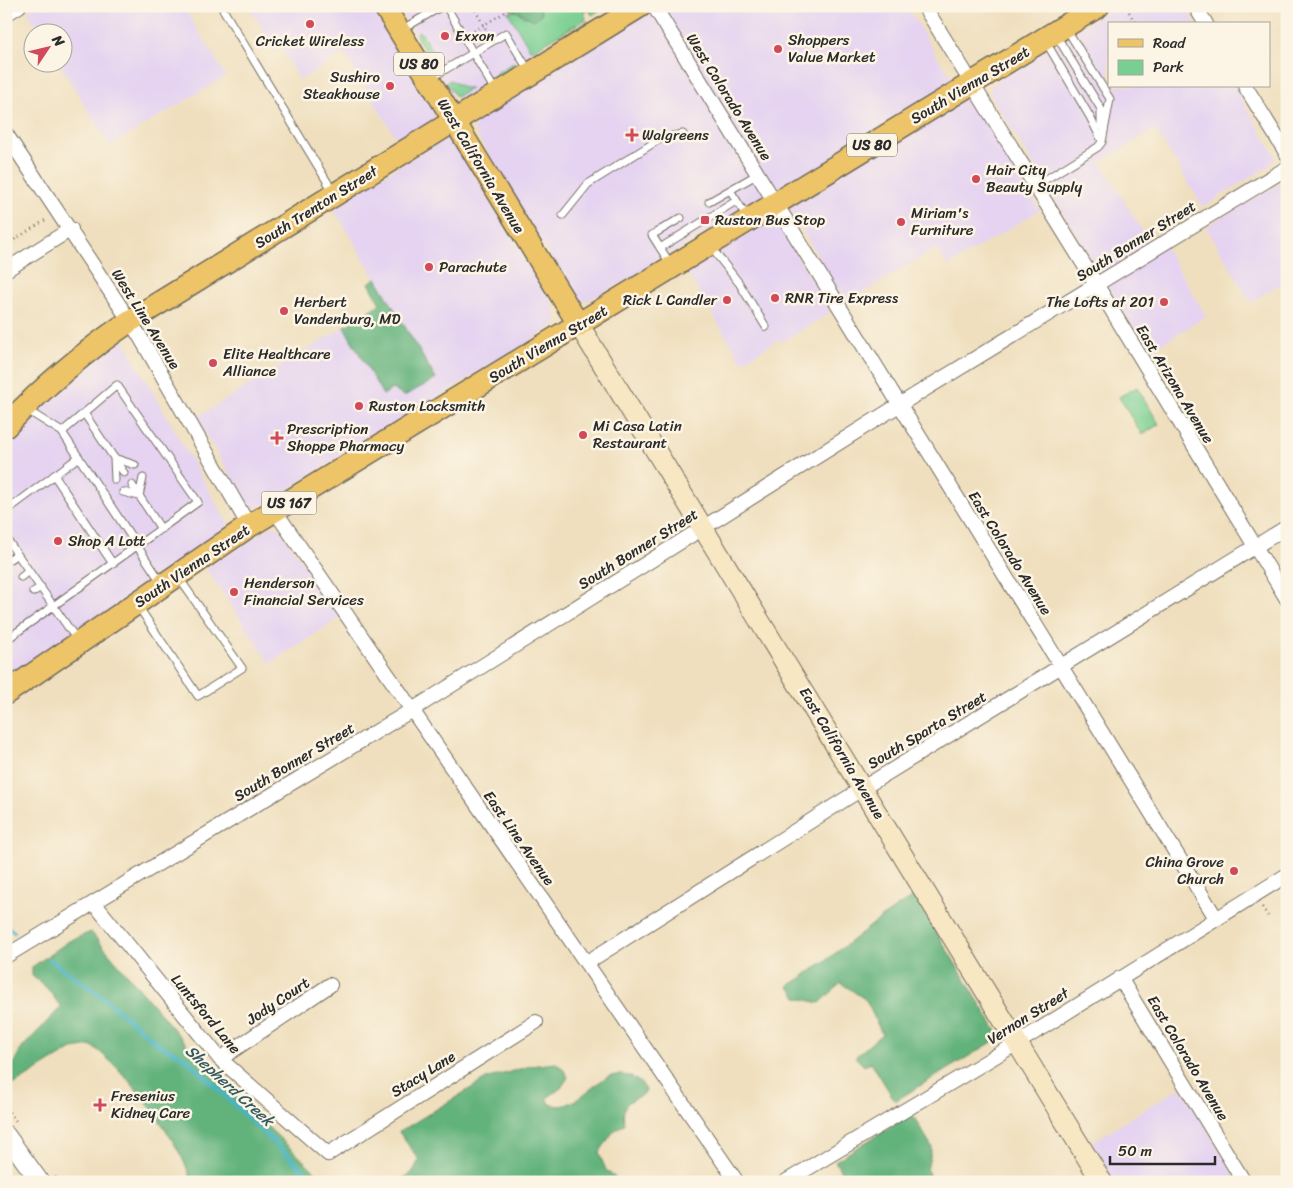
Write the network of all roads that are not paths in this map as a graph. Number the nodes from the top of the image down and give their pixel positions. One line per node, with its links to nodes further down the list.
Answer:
1 (19, 6): 11 (street)
2 (221, 6): 30 (lane)
3 (384, 6): 13 (main road, West California Avenue / US 80)
4 (442, 6): 13 (lane)
5 (446, 6): 15 (lane)
6 (640, 6): 16 (highway, South Trenton Street)
7 (654, 6): 27 (street, West Colorado Avenue)
8 (924, 6): 18 (street, East Arizona Avenue)
9 (1098, 6): 14 (highway, South Vienna Street / US 80)
10 (1195, 6): 12 (street)
11 (6, 14)
12 (1205, 22)
13 (399, 31): 17 (main road, West California Avenue / US 80)
14 (1055, 33): 18 (highway, South Vienna Street / US 80); 24 (lane); 24 (lane); 24 (lane)
15 (473, 53): 16 (lane); 17 (lane); 20 (lane)
16 (531, 74): 20 (highway, South Trenton Street)
17 (429, 79): 21 (main road, West California Avenue / US 80)
18 (972, 84): 28 (street, East Arizona Avenue); 33 (highway, South Vienna Street / US 80)
19 (1246, 88): 25 (street)
20 (497, 95): 21 (highway, South Trenton Street)
21 (454, 121): 30 (highway, South Trenton Street); 44 (main road, West California Avenue / US 80)
22 (6, 134): 37 (street, West Line Avenue)
23 (683, 134): 34 (lane)
24 (1102, 142): 28 (lane)
25 (1287, 154)
26 (1287, 168): 42 (street, South Bonner Street)
27 (758, 174): 29 (lane); 33 (street, West Colorado Avenue)
28 (1035, 186): 42 (street, East Arizona Avenue)
29 (730, 190): 31 (lane); 32 (lane)
30 (335, 195): 43 (highway, South Trenton Street)
31 (736, 200): 36 (lane); 39 (lane)
32 (708, 202)
33 (777, 205): 36 (highway, South Vienna Street / US 80); 46 (street, East Colorado Avenue)
34 (563, 215)
35 (682, 218): 39 (lane)
36 (749, 221): 38 (highway, South Vienna Street / US 80)
37 (70, 229): 41 (street); 43 (street, West Line Avenue)
38 (710, 246): 40 (highway, South Vienna Street / US 80); 45 (lane)
39 (660, 248): 40 (lane)
40 (672, 268): 44 (highway, South Vienna Street / US 80)
41 (6, 270)
42 (1096, 284): 46 (street, South Bonner Street); 69 (street, East Arizona Avenue)
43 (130, 321): 47 (highway, South Trenton Street); 63 (street, West Line Avenue)
44 (580, 325): 62 (highway, South Vienna Street / US 167); 64 (main road, East California Avenue)
45 (766, 326)
46 (899, 406): 64 (street, South Bonner Street); 83 (street, East Colorado Avenue)
47 (23, 408): 49 (highway, South Trenton Street); 50 (lane)
48 (84, 413): 50 (lane); 52 (lane); 66 (lane)
49 (6, 426)
50 (62, 432): 51 (lane)
51 (79, 456): 55 (lane); 68 (lane)
52 (114, 458): 53 (lane); 54 (lane); 57 (lane)
53 (135, 465)
54 (124, 473)
55 (54, 475): 61 (lane); 72 (lane)
56 (144, 478): 60 (lane)
57 (115, 480)
58 (132, 485): 60 (lane)
59 (123, 492): 60 (lane)
60 (140, 496): 66 (lane)
61 (6, 510)
62 (275, 511): 63 (highway, South Vienna Street / US 167); 85 (street, East Line Avenue)
63 (249, 526): 75 (highway, South Vienna Street / US 167)
64 (704, 527): 85 (street, South Bonner Street); 86 (main road, East California Avenue)
65 (1287, 527): 69 (street, South Sparta Street)
66 (161, 529): 68 (lane)
67 (6, 538): 70 (lane)
68 (138, 546): 72 (lane); 75 (lane)
69 (1255, 547): 78 (street, East Arizona Avenue); 83 (street, South Sparta Street)
70 (17, 554): 71 (lane); 73 (lane)
71 (10, 559)
72 (113, 564): 80 (lane)
73 (29, 571): 74 (lane); 76 (lane)
74 (21, 577)
75 (170, 580): 79 (highway, South Vienna Street / US 167); 79 (lane)
76 (41, 587): 77 (lane); 80 (lane)
77 (33, 592)
78 (1287, 599)
79 (136, 604): 82 (highway, South Vienna Street / US 167)
80 (54, 607): 81 (lane); 82 (lane)
81 (6, 640)
82 (79, 643): 84 (highway, South Vienna Street / US 167)
83 (1062, 667): 86 (street, South Sparta Street); 89 (street, East Colorado Avenue)
84 (6, 693)
85 (412, 710): 88 (street, South Bonner Street); 91 (street, East Line Avenue)
86 (863, 788): 91 (street, South Sparta Street); 95 (main road, East California Avenue)
87 (1287, 875): 89 (street, Vernon Street)
88 (94, 902): 90 (street, South Bonner Street); 96 (street, Luntsford Lane)
89 (1216, 918): 92 (street, Vernon Street)
90 (6, 956)
91 (586, 963): 100 (street, East Line Avenue)
92 (1120, 978): 95 (street, Vernon Street); 103 (street, East Colorado Avenue)
93 (330, 986): 96 (street, Jody Court)
94 (536, 1022): 98 (street, Stacy Lane)
95 (1018, 1042): 101 (street, Vernon Street); 102 (main road, East California Avenue)
96 (220, 1060): 98 (street, Luntsford Lane)
97 (6, 1135): 99 (street)
98 (328, 1154)
99 (40, 1182)
100 (737, 1182)
101 (785, 1182)
102 (1102, 1182)
103 (1244, 1182)

